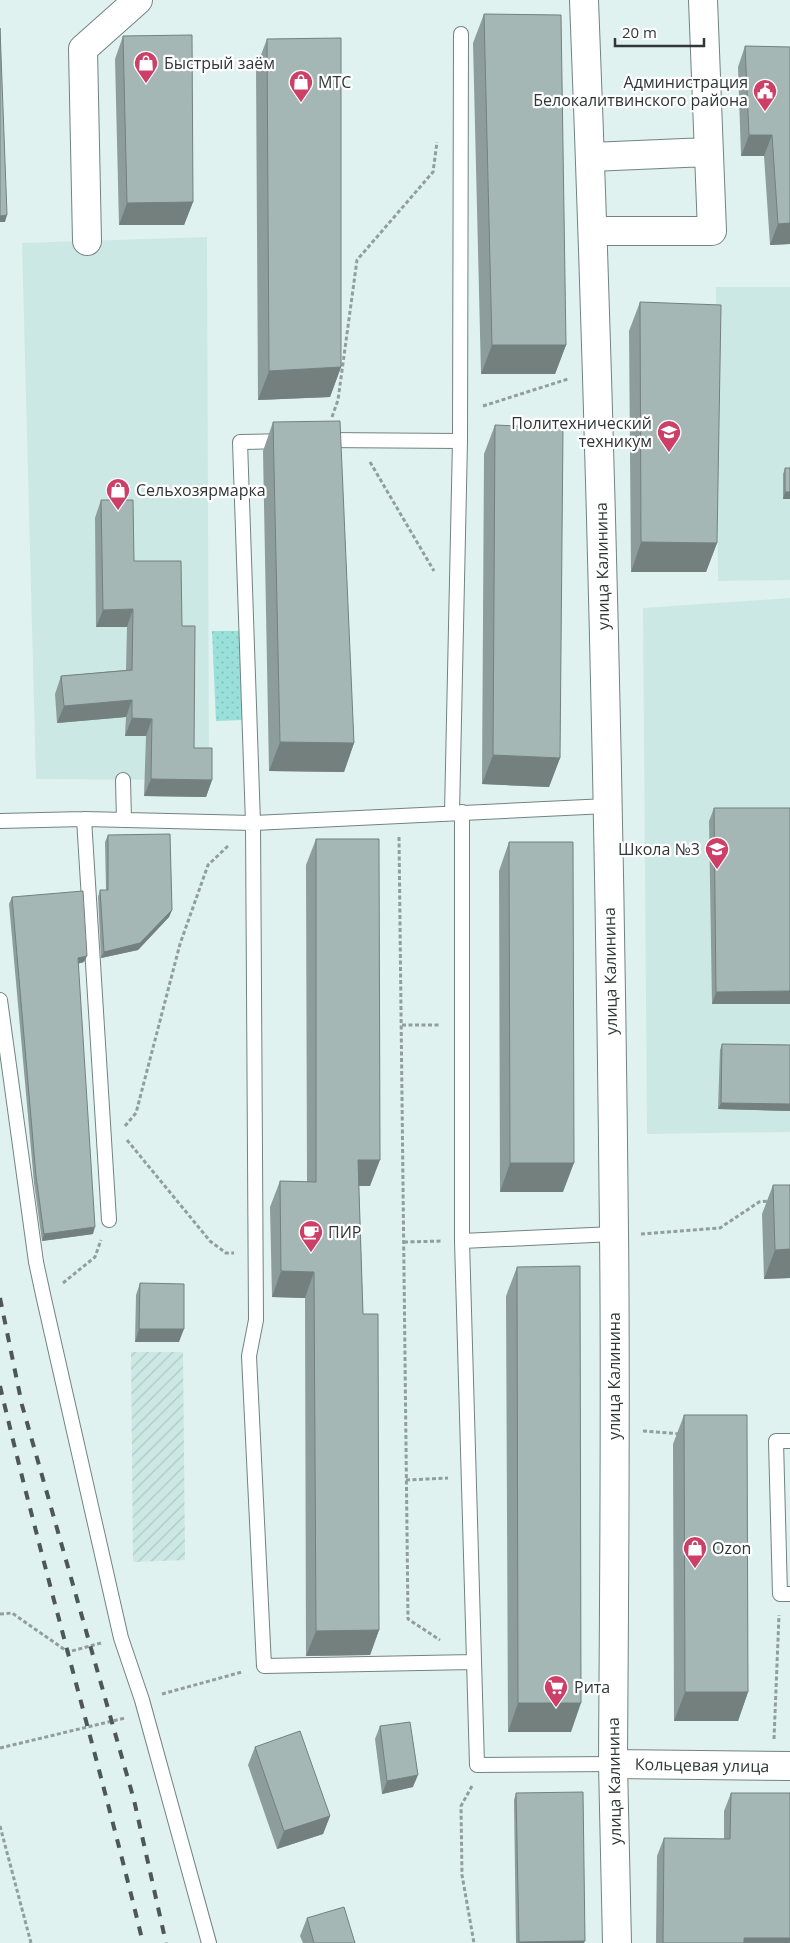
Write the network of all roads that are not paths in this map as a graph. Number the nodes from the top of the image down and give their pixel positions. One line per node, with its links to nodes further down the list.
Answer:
1 (138, 0): 8 (street)
2 (584, 0): 6 (street, улица Калинина)
3 (703, 0): 5 (street)
4 (461, 34): 9 (lane)
5 (707, 152): 6 (street); 7 (street)
6 (590, 157): 7 (street, улица Калинина)
7 (593, 231): 11 (street, улица Калинина)
8 (87, 241)
9 (460, 441): 12 (lane); 16 (lane)
10 (122, 780): 14 (lane)
11 (607, 806): 12 (lane); 19 (street, улица Калинина)
12 (457, 813): 16 (lane); 20 (lane)
13 (84, 819): 14 (lane); 15 (lane); 18 (lane)
14 (124, 820): 16 (lane)
15 (0, 821)
16 (253, 822): 23 (lane)
17 (0, 1000): 26 (lane)
18 (109, 1220)
19 (624, 1234): 20 (lane); 24 (street, улица Калинина)
20 (462, 1241): 23 (lane)
21 (790, 1441): 22 (lane)
22 (785, 1594)
23 (473, 1662): 24 (lane)
24 (613, 1764): 25 (street, Кольцевая улица); 27 (street, улица Калинина)
25 (781, 1766)
26 (209, 1943)
27 (617, 1943)

